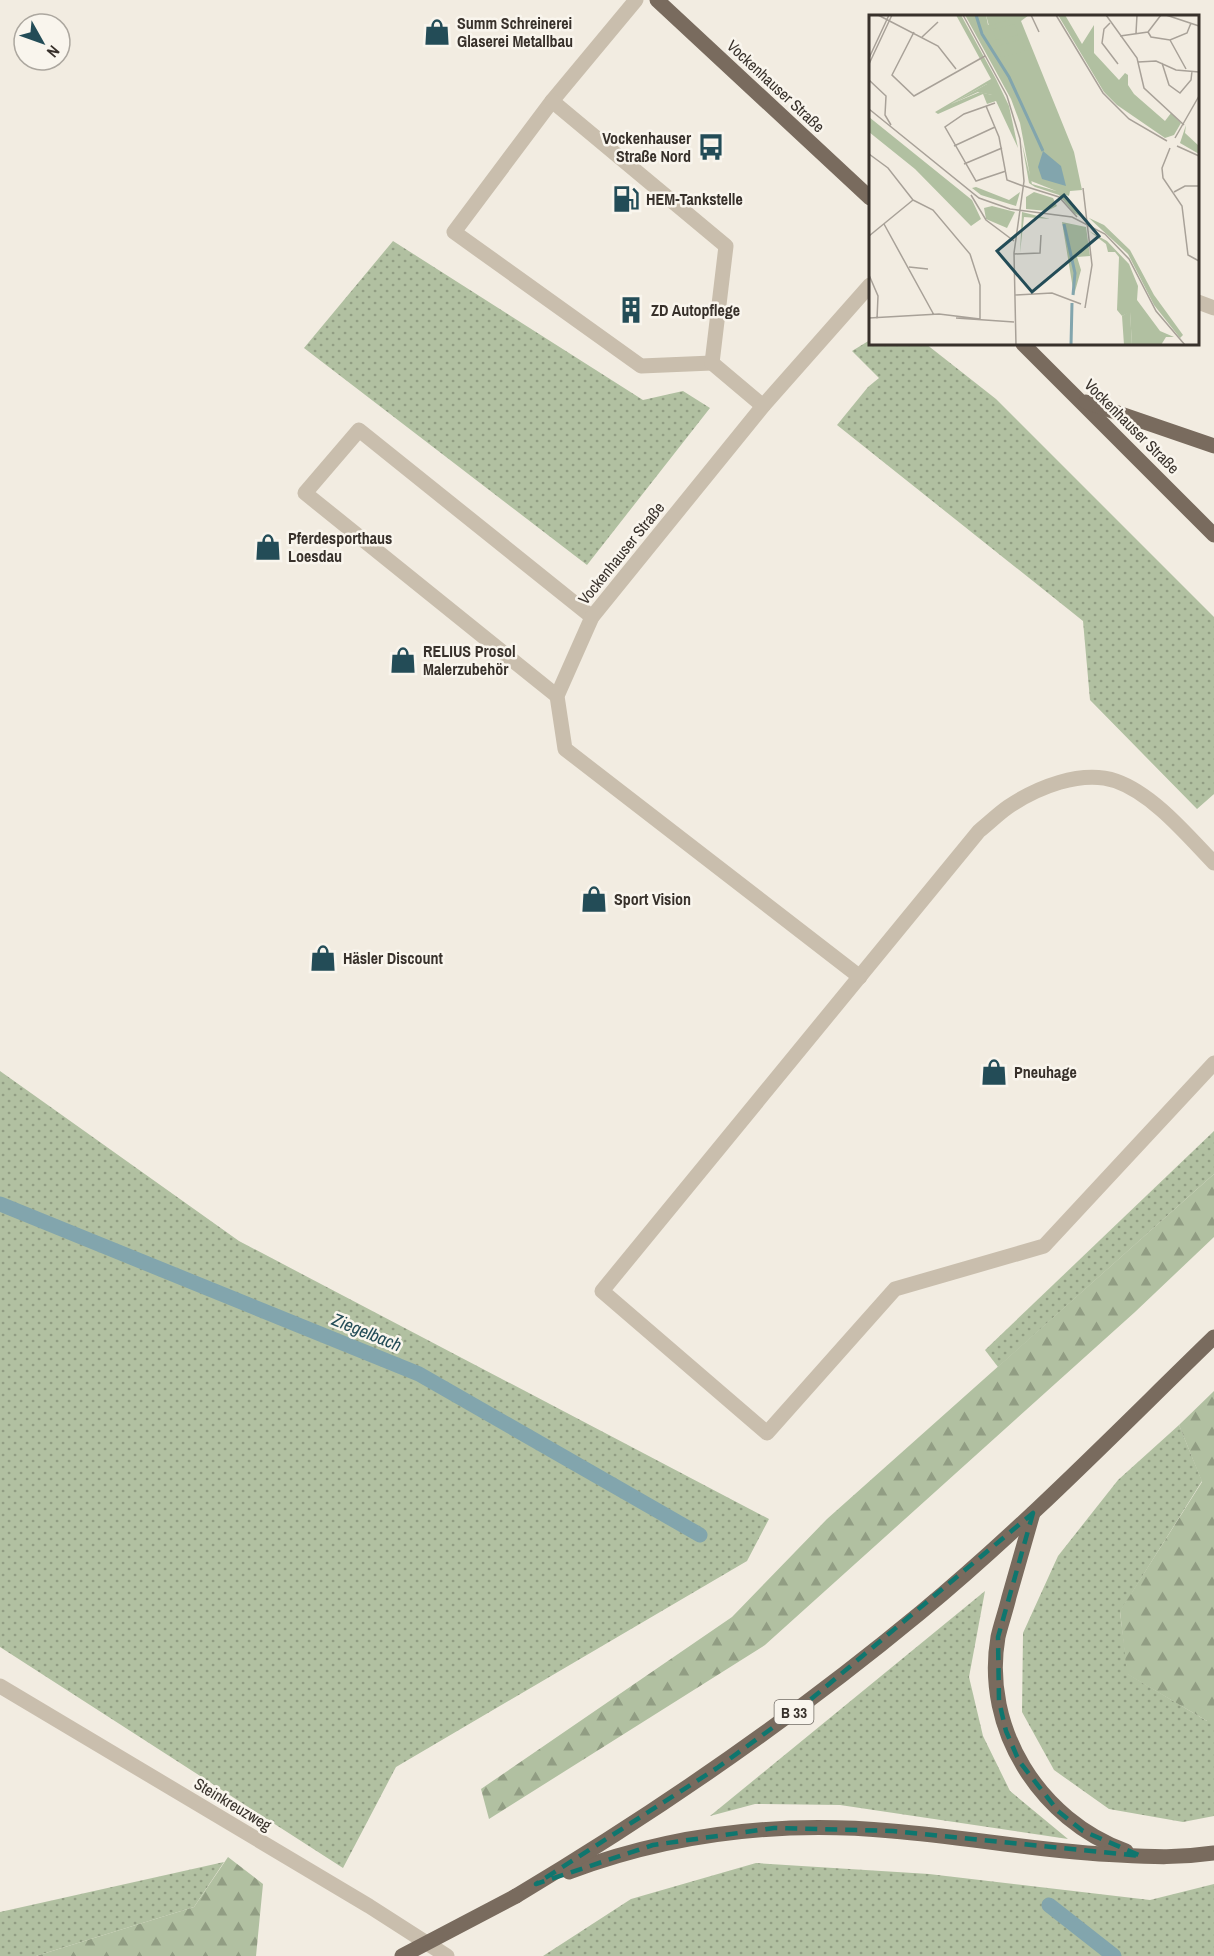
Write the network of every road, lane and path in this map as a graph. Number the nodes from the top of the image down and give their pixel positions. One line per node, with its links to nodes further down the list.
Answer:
1 (636, 0): 3 (street)
2 (657, 0): 4 (main road, Vockenhauser Straße)
3 (552, 101): 9 (street); 9 (street)
4 (869, 197)
5 (869, 286): 11 (street, Vockenhauser Straße)
6 (1199, 303): 7 (street)
7 (1214, 308)
8 (1024, 345): 10 (main road, Vockenhauser Straße)
9 (712, 363): 11 (street)
10 (1082, 401): 12 (main road); 13 (main road, Vockenhauser Straße)
11 (763, 406): 14 (street, Vockenhauser Straße)
12 (1214, 446)
13 (1214, 535)
14 (592, 617): 15 (street, Vockenhauser Straße); 15 (street)
15 (557, 696): 17 (street)
16 (1214, 862): 17 (street)
17 (860, 977): 18 (street)
18 (1214, 1063)
19 (1214, 1337): 20 (main road, B 33)
20 (1033, 1514): 23 (main road); 24 (main road, B 33)
21 (0, 1686): 26 (street, Steinkreuzweg)
22 (1214, 1853): 23 (main road)
23 (1141, 1857): 24 (main road)
24 (536, 1884): 25 (main road, B 33, bridge)
25 (402, 1956)
26 (447, 1956)

